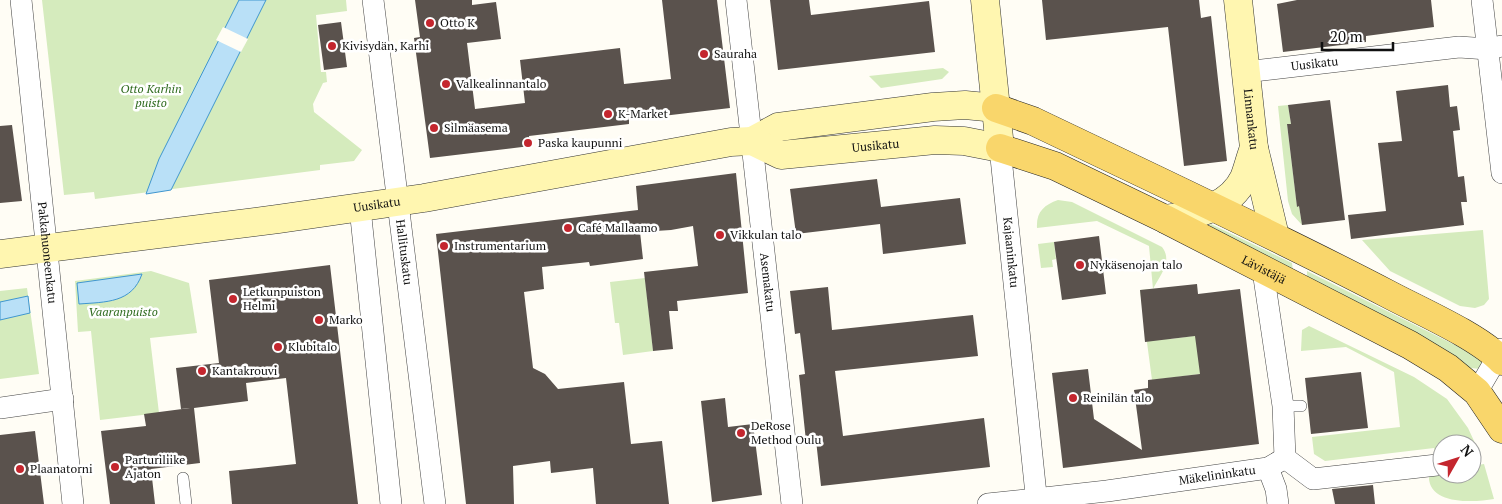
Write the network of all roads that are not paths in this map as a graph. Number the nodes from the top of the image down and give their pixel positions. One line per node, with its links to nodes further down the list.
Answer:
1 (21, 0): 19 (street, Pakkahuoneenkatu)
2 (373, 0): 14 (street, Hallituskatu)
3 (736, 0): 10 (street, Asemakatu)
4 (985, 0): 9 (main road, Kajaaninkatu)
5 (1238, 0): 8 (main road, Linnankatu)
6 (1482, 0): 7 (street)
7 (1495, 47): 8 (street, Uusikatu); 13 (street)
8 (1245, 72): 12 (main road, Linnankatu)
9 (996, 108): 10 (main road, Uusikatu); 11 (main road, Kajaaninkatu); 15 (main road)
10 (752, 142): 11 (main road, Uusikatu); 14 (main road, Uusikatu); 35 (street, Asemakatu)
11 (1000, 148): 17 (main road, Lävistäjä); 30 (street, Kajaaninkatu)
12 (1254, 148): 15 (main road); 18 (main road, Linnankatu)
13 (1502, 173)
14 (399, 201): 16 (main road, Uusikatu); 34 (street, Hallituskatu)
15 (1216, 207): 17 (main road); 18 (main road)
16 (360, 208): 19 (main road, Uusikatu); 33 (street)
17 (1165, 219): 21 (main road, Lävistäjä)
18 (1275, 236): 22 (main road)
19 (48, 248): 20 (main road, Uusikatu); 24 (street, Pakkahuoneenkatu)
20 (0, 254)
21 (1263, 270): 23 (main road, Lävistäjä); 27 (street)
22 (1501, 356): 23 (street)
23 (1477, 392): 26 (main road, Lävistäjä)
24 (63, 399): 25 (street); 31 (street, Pakkahuoneenkatu)
25 (0, 408)
26 (1502, 429)
27 (1276, 463): 28 (street); 30 (street, Mäkelininkatu); 37 (street)
28 (1432, 466)
29 (183, 478): 32 (lane)
30 (1037, 502): 36 (street, Mäkelininkatu)
31 (73, 504)
32 (186, 504)
33 (391, 504)
34 (434, 504)
35 (792, 504)
36 (988, 504)
37 (1278, 504)

